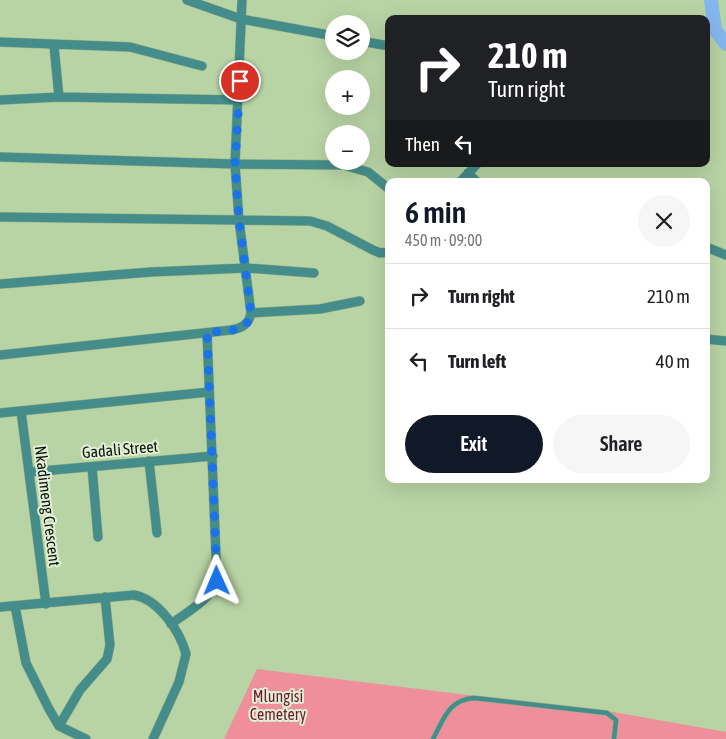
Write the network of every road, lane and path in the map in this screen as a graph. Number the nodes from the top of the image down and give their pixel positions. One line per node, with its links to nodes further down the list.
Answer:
1 (187, 0): 3 (street)
2 (242, 0): 3 (street)
3 (241, 19): 4 (street); 12 (street)
4 (325, 34)
5 (0, 42): 8 (street)
6 (370, 43): 7 (street)
7 (385, 45)
8 (54, 46): 9 (street); 10 (street)
9 (202, 66)
10 (59, 97): 11 (street); 12 (street)
11 (0, 100)
12 (238, 100): 14 (street)
13 (0, 158): 14 (street)
14 (235, 164): 19 (street); 21 (street)
15 (474, 167): 16 (street)
16 (468, 174): 17 (street); 18 (street)
17 (464, 178)
18 (473, 178)
19 (385, 185)
20 (0, 217): 21 (street)
21 (239, 220): 23 (street); 25 (street)
22 (710, 249): 24 (street)
23 (385, 252)
24 (726, 255)
25 (246, 268): 26 (street); 27 (street); 29 (street)
26 (314, 274)
27 (0, 284)
28 (360, 301): 29 (street)
29 (251, 314): 30 (street)
30 (207, 332): 33 (street); 34 (street)
31 (710, 339): 32 (street)
32 (726, 341)
33 (0, 355)
34 (209, 392): 35 (street); 37 (street)
35 (21, 411): 36 (street); 40 (street, Nkadimeng Crescent)
36 (0, 413)
37 (213, 456): 38 (street, Gadali Street); 47 (street)
38 (149, 461): 39 (street, Gadali Street); 41 (street)
39 (92, 467): 40 (street, Gadali Street); 42 (street)
40 (30, 472): 44 (street, Nkadimeng Crescent)
41 (157, 533)
42 (98, 537)
43 (105, 598): 44 (street); 47 (street); 48 (street)
44 (46, 604): 45 (street)
45 (15, 606): 46 (street); 48 (street)
46 (0, 607)
47 (171, 624): 50 (street)
48 (59, 726): 49 (street)
49 (86, 739)
50 (152, 739)
51 (433, 739): 52 (lane)
52 (614, 739)

